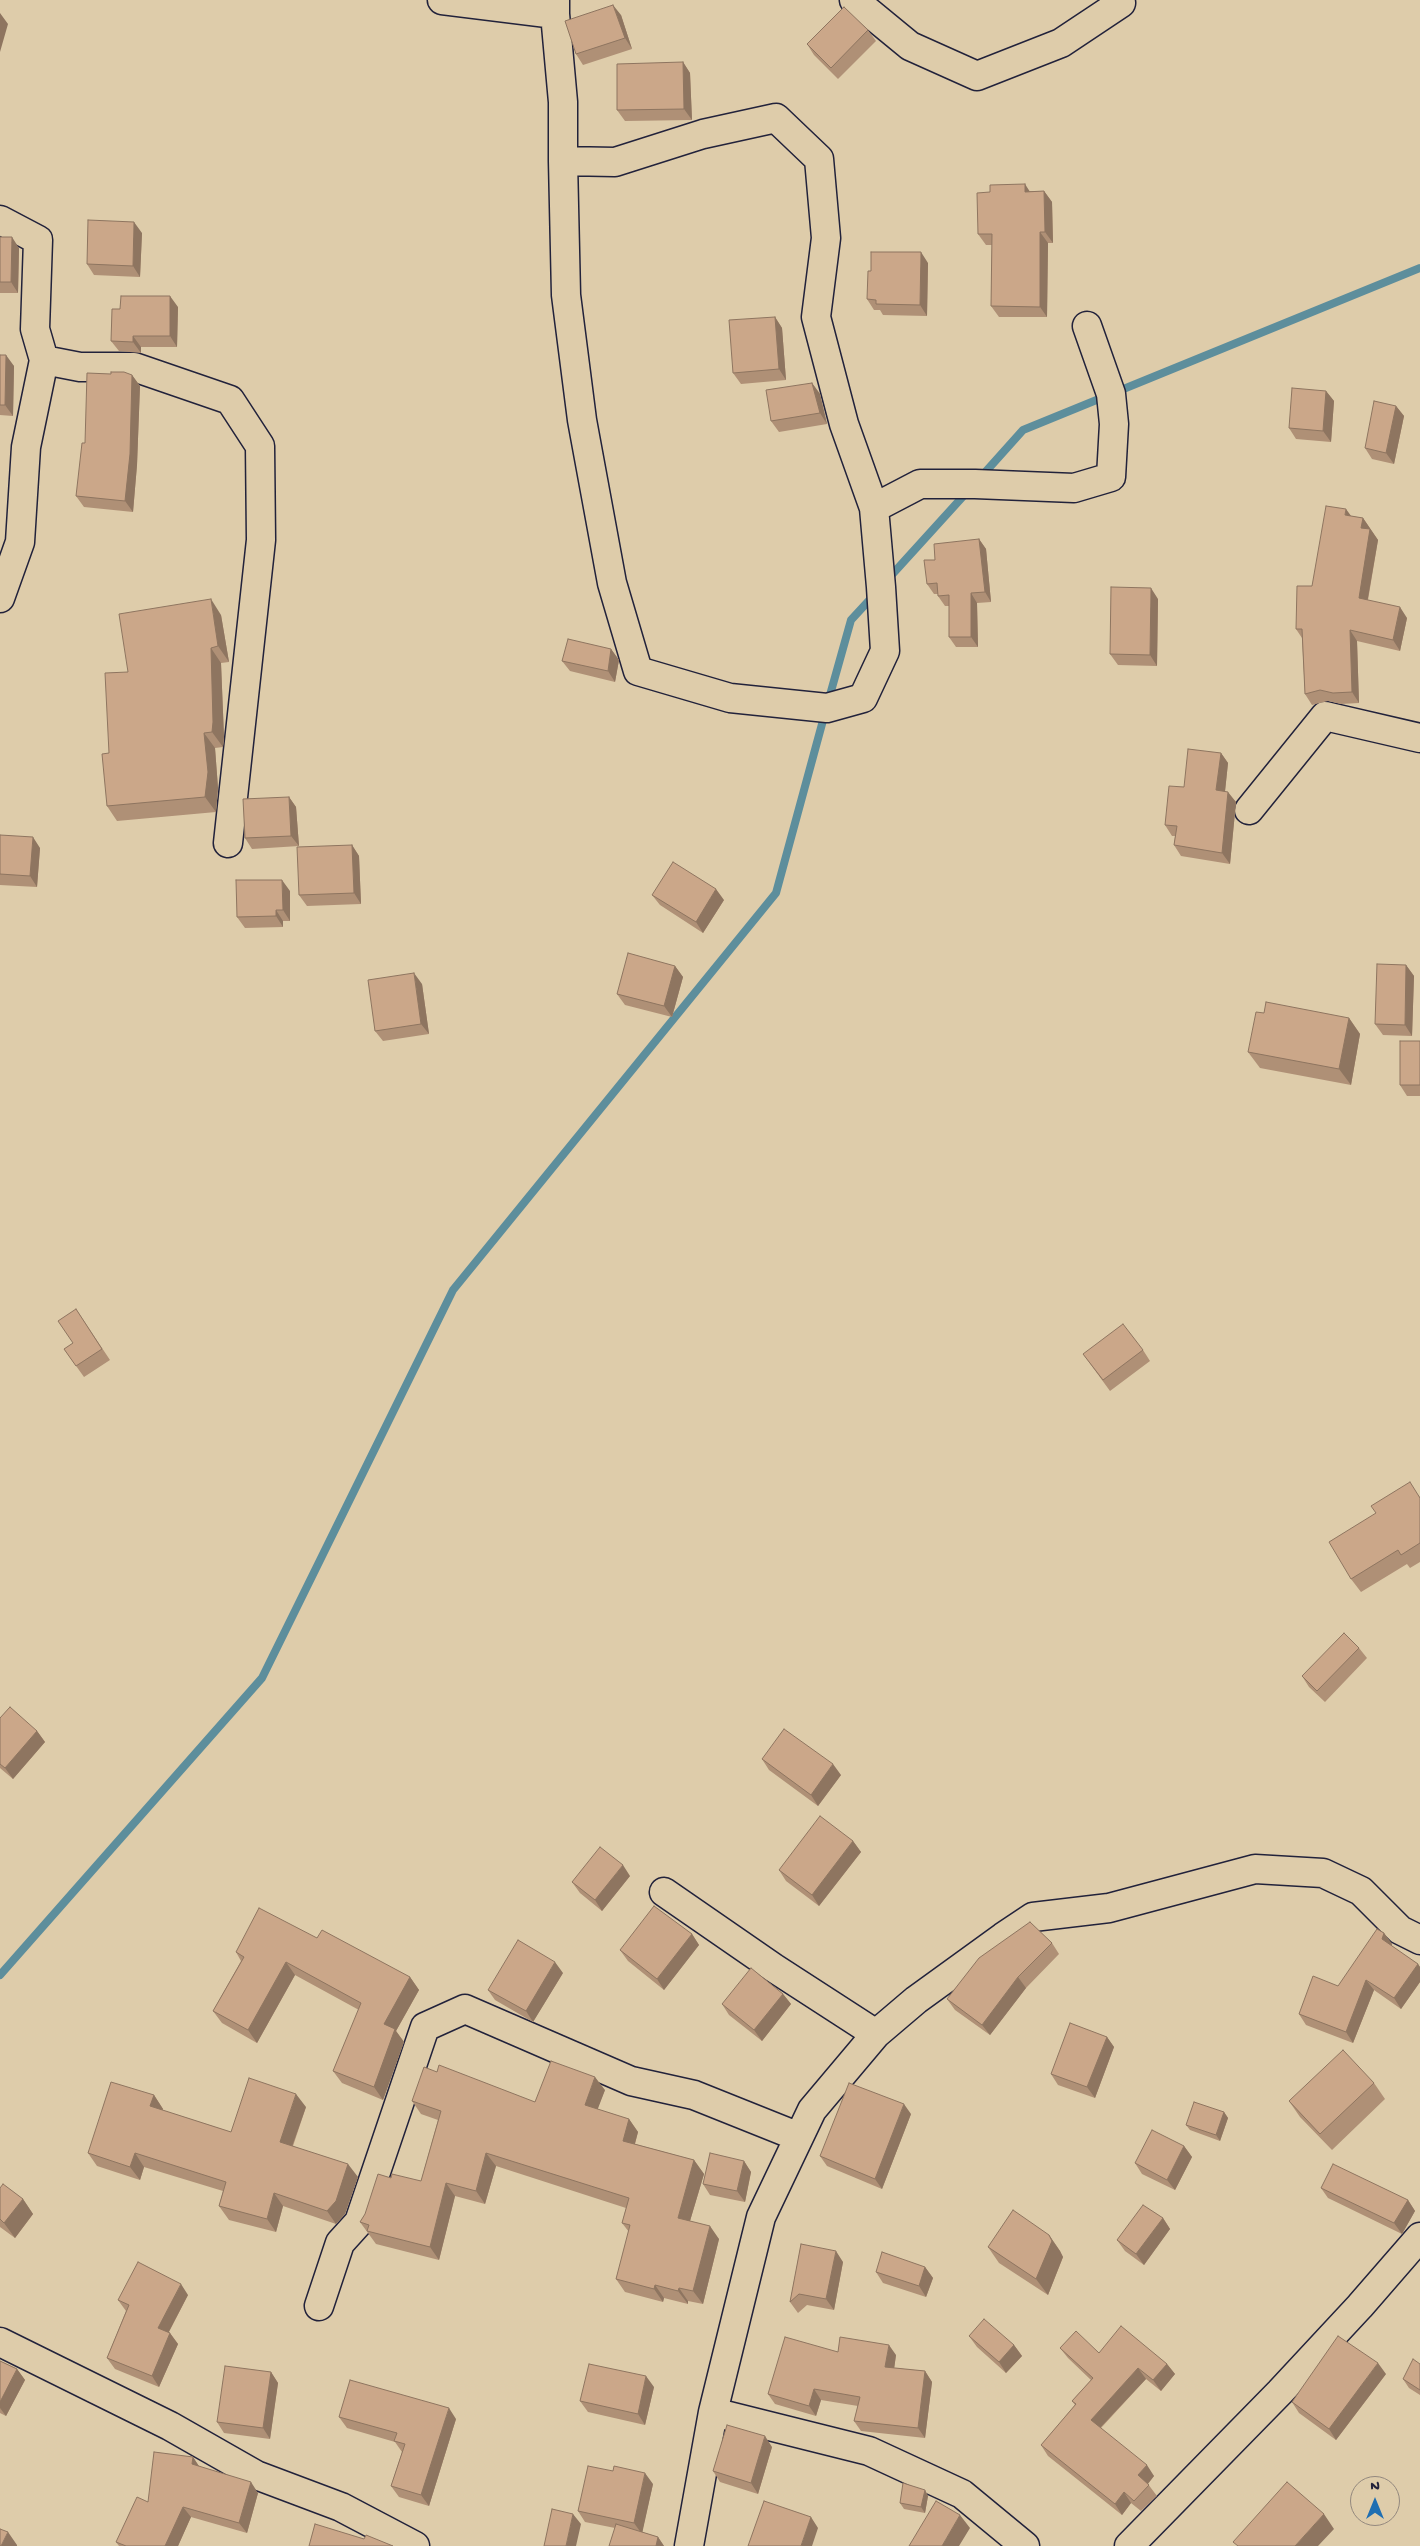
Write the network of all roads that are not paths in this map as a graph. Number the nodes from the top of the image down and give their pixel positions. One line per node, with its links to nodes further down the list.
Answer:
1 (442, 0): 4 (street)
2 (854, 0): 3 (street)
3 (1121, 3)
4 (555, 7): 5 (street)
5 (563, 161): 9 (street); 9 (street)
6 (0, 220): 8 (street)
7 (1087, 326): 9 (street)
8 (44, 360): 10 (street); 13 (street)
9 (874, 508)
10 (0, 598)
11 (1420, 738): 12 (street)
12 (1250, 810)
13 (228, 843)
14 (664, 1892): 16 (street)
15 (1420, 1940): 16 (street)
16 (876, 2034): 17 (street)
17 (799, 2137): 19 (street); 21 (street)
18 (1420, 2237): 25 (street)
19 (319, 2306)
20 (0, 2342): 22 (street)
21 (713, 2412): 23 (street); 24 (street)
22 (415, 2546)
23 (689, 2546)
24 (1025, 2546)
25 (1129, 2546)

